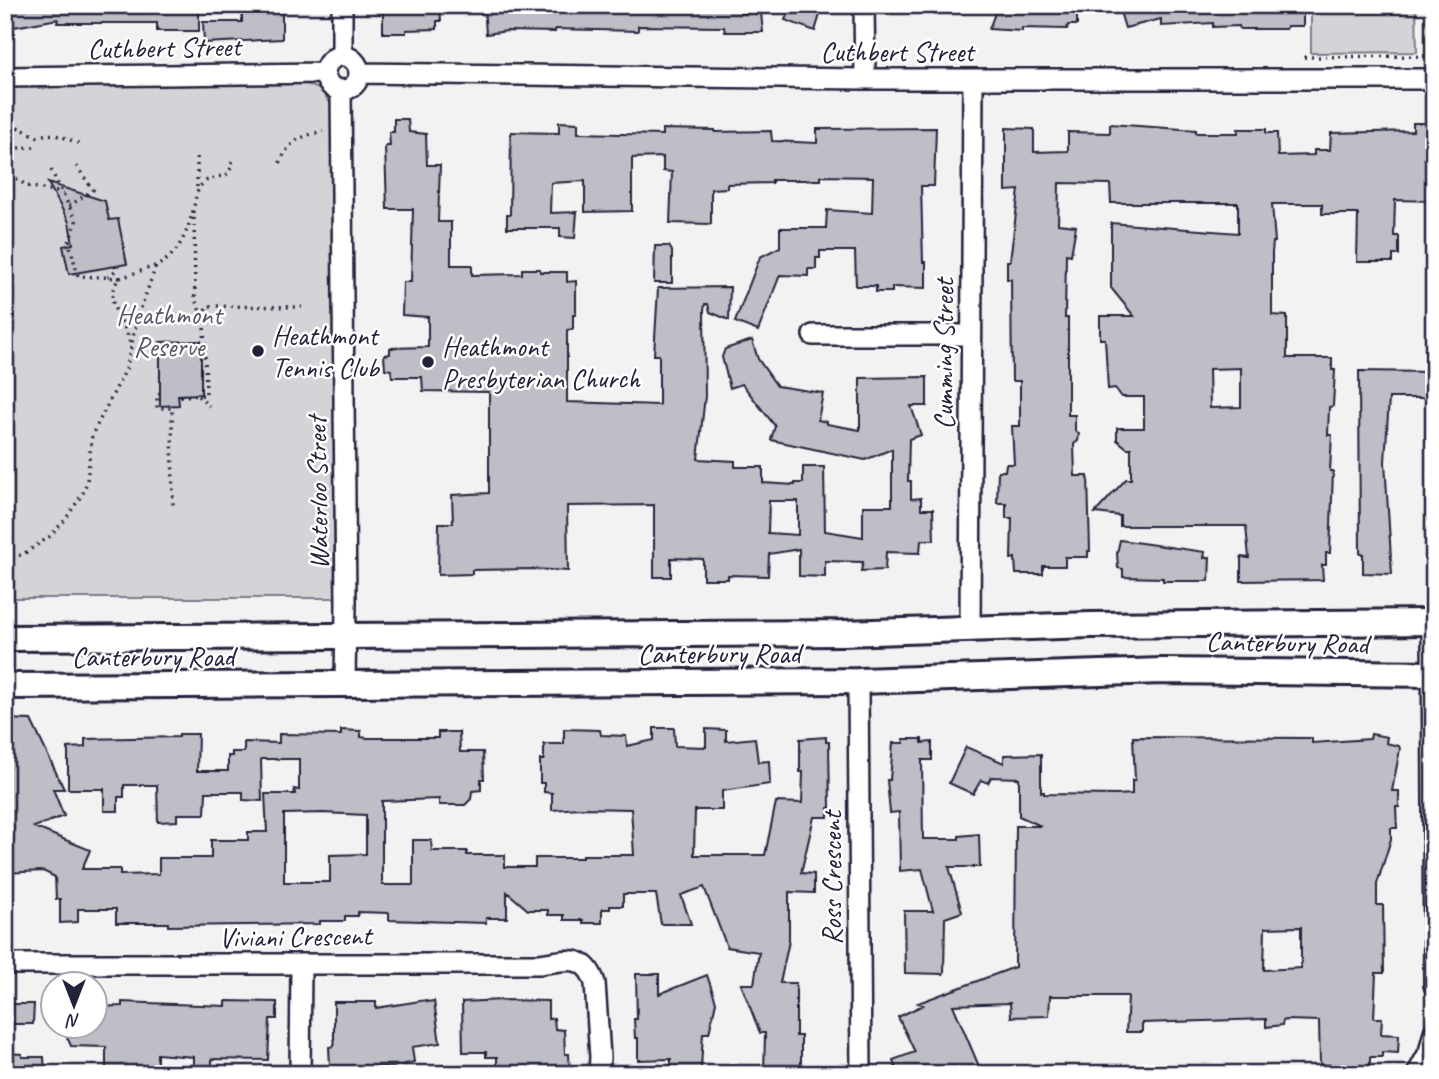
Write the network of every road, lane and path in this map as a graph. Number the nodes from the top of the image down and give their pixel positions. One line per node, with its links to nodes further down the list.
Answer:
1 (342, 5): 3 (street)
2 (864, 5): 9 (street)
3 (342, 56): 6 (street); 7 (street)
4 (1434, 56): 5 (path)
5 (1304, 57)
6 (324, 73): 8 (street, Cuthbert Street); 12 (street)
7 (359, 74): 9 (street, Cuthbert Street); 12 (street)
8 (5, 77)
9 (864, 79): 10 (street, Cuthbert Street)
10 (974, 79): 11 (street, Cuthbert Street); 35 (street, Cumming Street)
11 (1434, 79)
12 (341, 91): 45 (street, Waterloo Street)
13 (5, 121): 15 (path)
14 (325, 128): 20 (path)
15 (80, 144)
16 (35, 148): 17 (path)
17 (5, 153)
18 (197, 157): 24 (path)
19 (232, 159): 24 (path)
20 (280, 163)
21 (76, 165): 26 (path)
22 (5, 170): 25 (path)
23 (51, 170): 25 (path)
24 (197, 192): 27 (path)
25 (63, 193): 26 (path)
26 (69, 206): 31 (path)
27 (194, 209): 29 (path); 33 (path)
28 (115, 265): 31 (path)
29 (156, 266): 30 (path); 36 (path)
30 (120, 278): 31 (path); 36 (path)
31 (105, 279)
32 (302, 307): 33 (path)
33 (202, 316): 38 (path)
34 (813, 335): 35 (street)
35 (971, 335): 44 (street, Cumming Street)
36 (130, 355): 42 (path)
37 (160, 393): 41 (path)
38 (198, 395): 39 (path); 40 (path)
39 (180, 396)
40 (209, 406)
41 (173, 508)
42 (5, 557)
43 (1433, 622): 44 (main road, Canterbury Road); 47 (street)
44 (970, 629): 45 (main road, Canterbury Road)
45 (345, 637): 46 (main road, Canterbury Road); 49 (street, Waterloo Street)
46 (5, 638)
47 (1433, 674): 48 (main road, Canterbury Road); 53 (street)
48 (858, 681): 49 (main road, Canterbury Road); 57 (street, Ross Crescent)
49 (345, 685): 50 (main road, Canterbury Road)
50 (5, 686)
51 (5, 964): 52 (street, Viviani Crescent)
52 (301, 965): 55 (street); 56 (street, Viviani Crescent)
53 (1434, 985)
54 (1434, 1032): 58 (street)
55 (300, 1074)
56 (599, 1074)
57 (861, 1074)
58 (1417, 1074)

